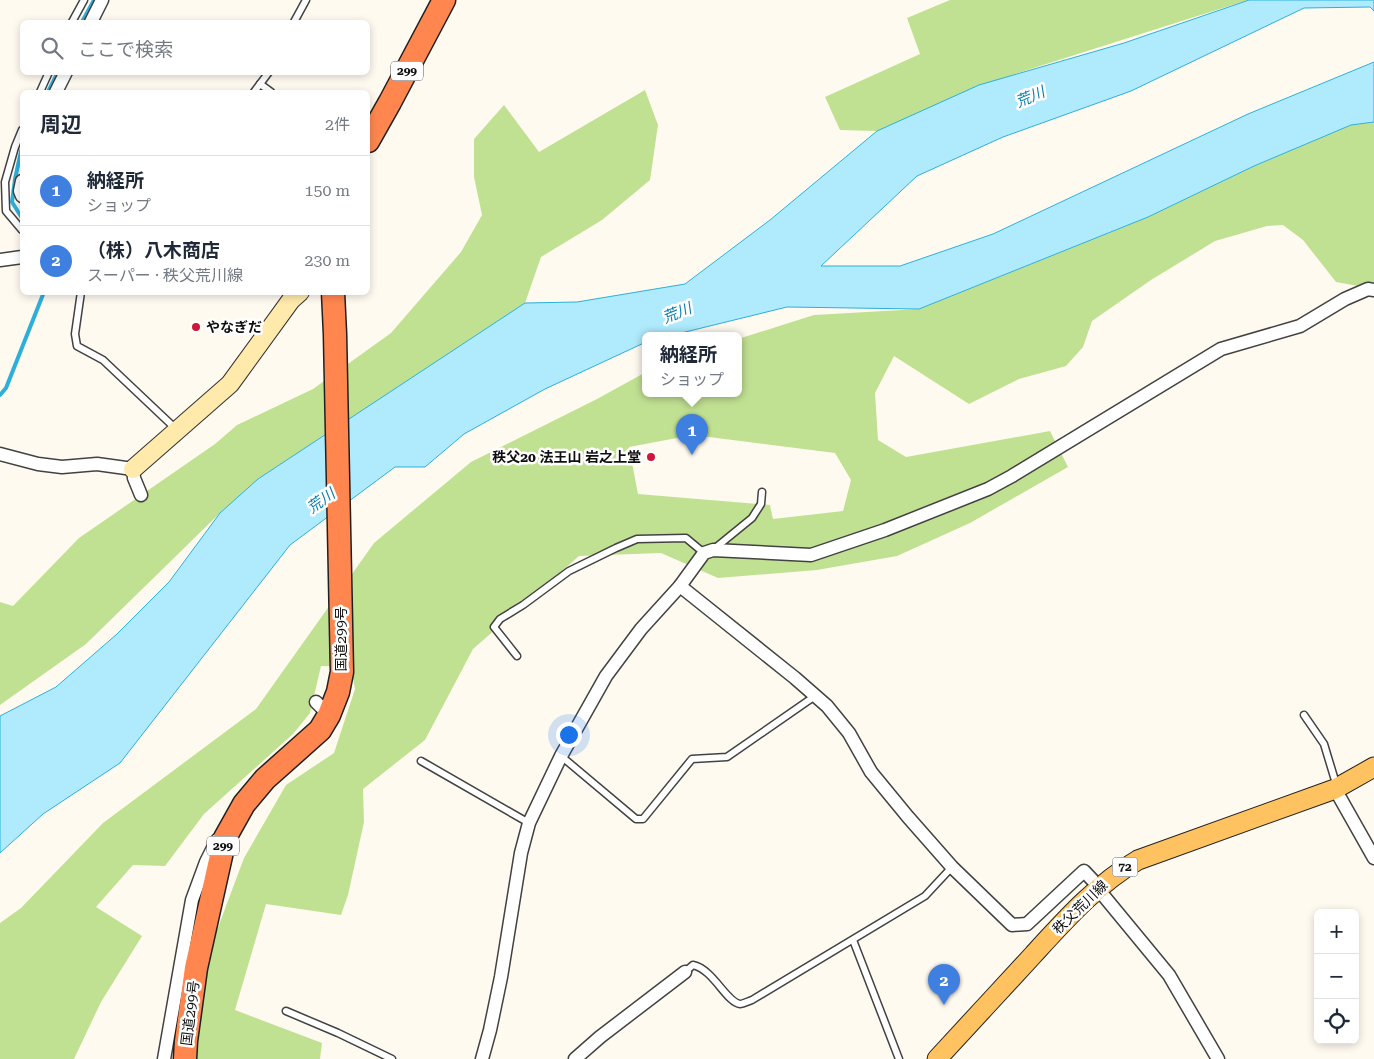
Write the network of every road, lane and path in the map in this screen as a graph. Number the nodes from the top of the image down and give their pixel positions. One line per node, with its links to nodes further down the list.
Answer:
1 (84, 0): 5 (lane)
2 (102, 0): 6 (street)
3 (306, 0): 7 (lane)
4 (443, 1): 17 (highway, 299)
5 (73, 20)
6 (92, 20)
7 (295, 20)
8 (48, 75): 12 (lane)
9 (64, 75): 13 (street)
10 (266, 75): 11 (lane)
11 (260, 84): 14 (lane); 15 (lane)
12 (41, 90)
13 (57, 90)
14 (256, 90)
15 (268, 90)
16 (20, 135): 18 (lane)
17 (370, 137)
18 (20, 228)
19 (20, 257): 20 (street)
20 (0, 260)
21 (1374, 290): 30 (street)
22 (81, 295): 25 (lane)
23 (297, 295): 25 (street)
24 (333, 295): 39 (highway, 国道299号 / 299)
25 (177, 430): 27 (street)
26 (0, 454): 27 (street)
27 (133, 469): 29 (street)
28 (762, 492): 30 (lane)
29 (141, 495)
30 (708, 551): 31 (street); 32 (lane)
31 (680, 586): 33 (street); 35 (street)
32 (517, 656)
33 (815, 696): 35 (lane); 42 (street)
34 (1304, 715): 38 (lane)
35 (560, 756): 40 (street)
36 (421, 761): 40 (lane)
37 (1374, 767): 38 (main road, 秩父荒川線 / 72)
38 (1336, 789): 41 (street); 43 (main road, 秩父荒川線 / 72)
39 (244, 804): 47 (street); 48 (highway, 国道299号 / 299)
40 (529, 823): 50 (street)
41 (1374, 858)
42 (952, 866): 43 (street); 44 (lane)
43 (1100, 887): 53 (main road, 秩父荒川線 / 72); 54 (street)
44 (853, 940): 45 (lane); 52 (lane)
45 (685, 972): 51 (street)
46 (286, 1011): 49 (lane)
47 (164, 1059)
48 (185, 1059)
49 (392, 1059)
50 (482, 1059)
51 (574, 1059)
52 (899, 1059)
53 (937, 1059)
54 (1218, 1059)

